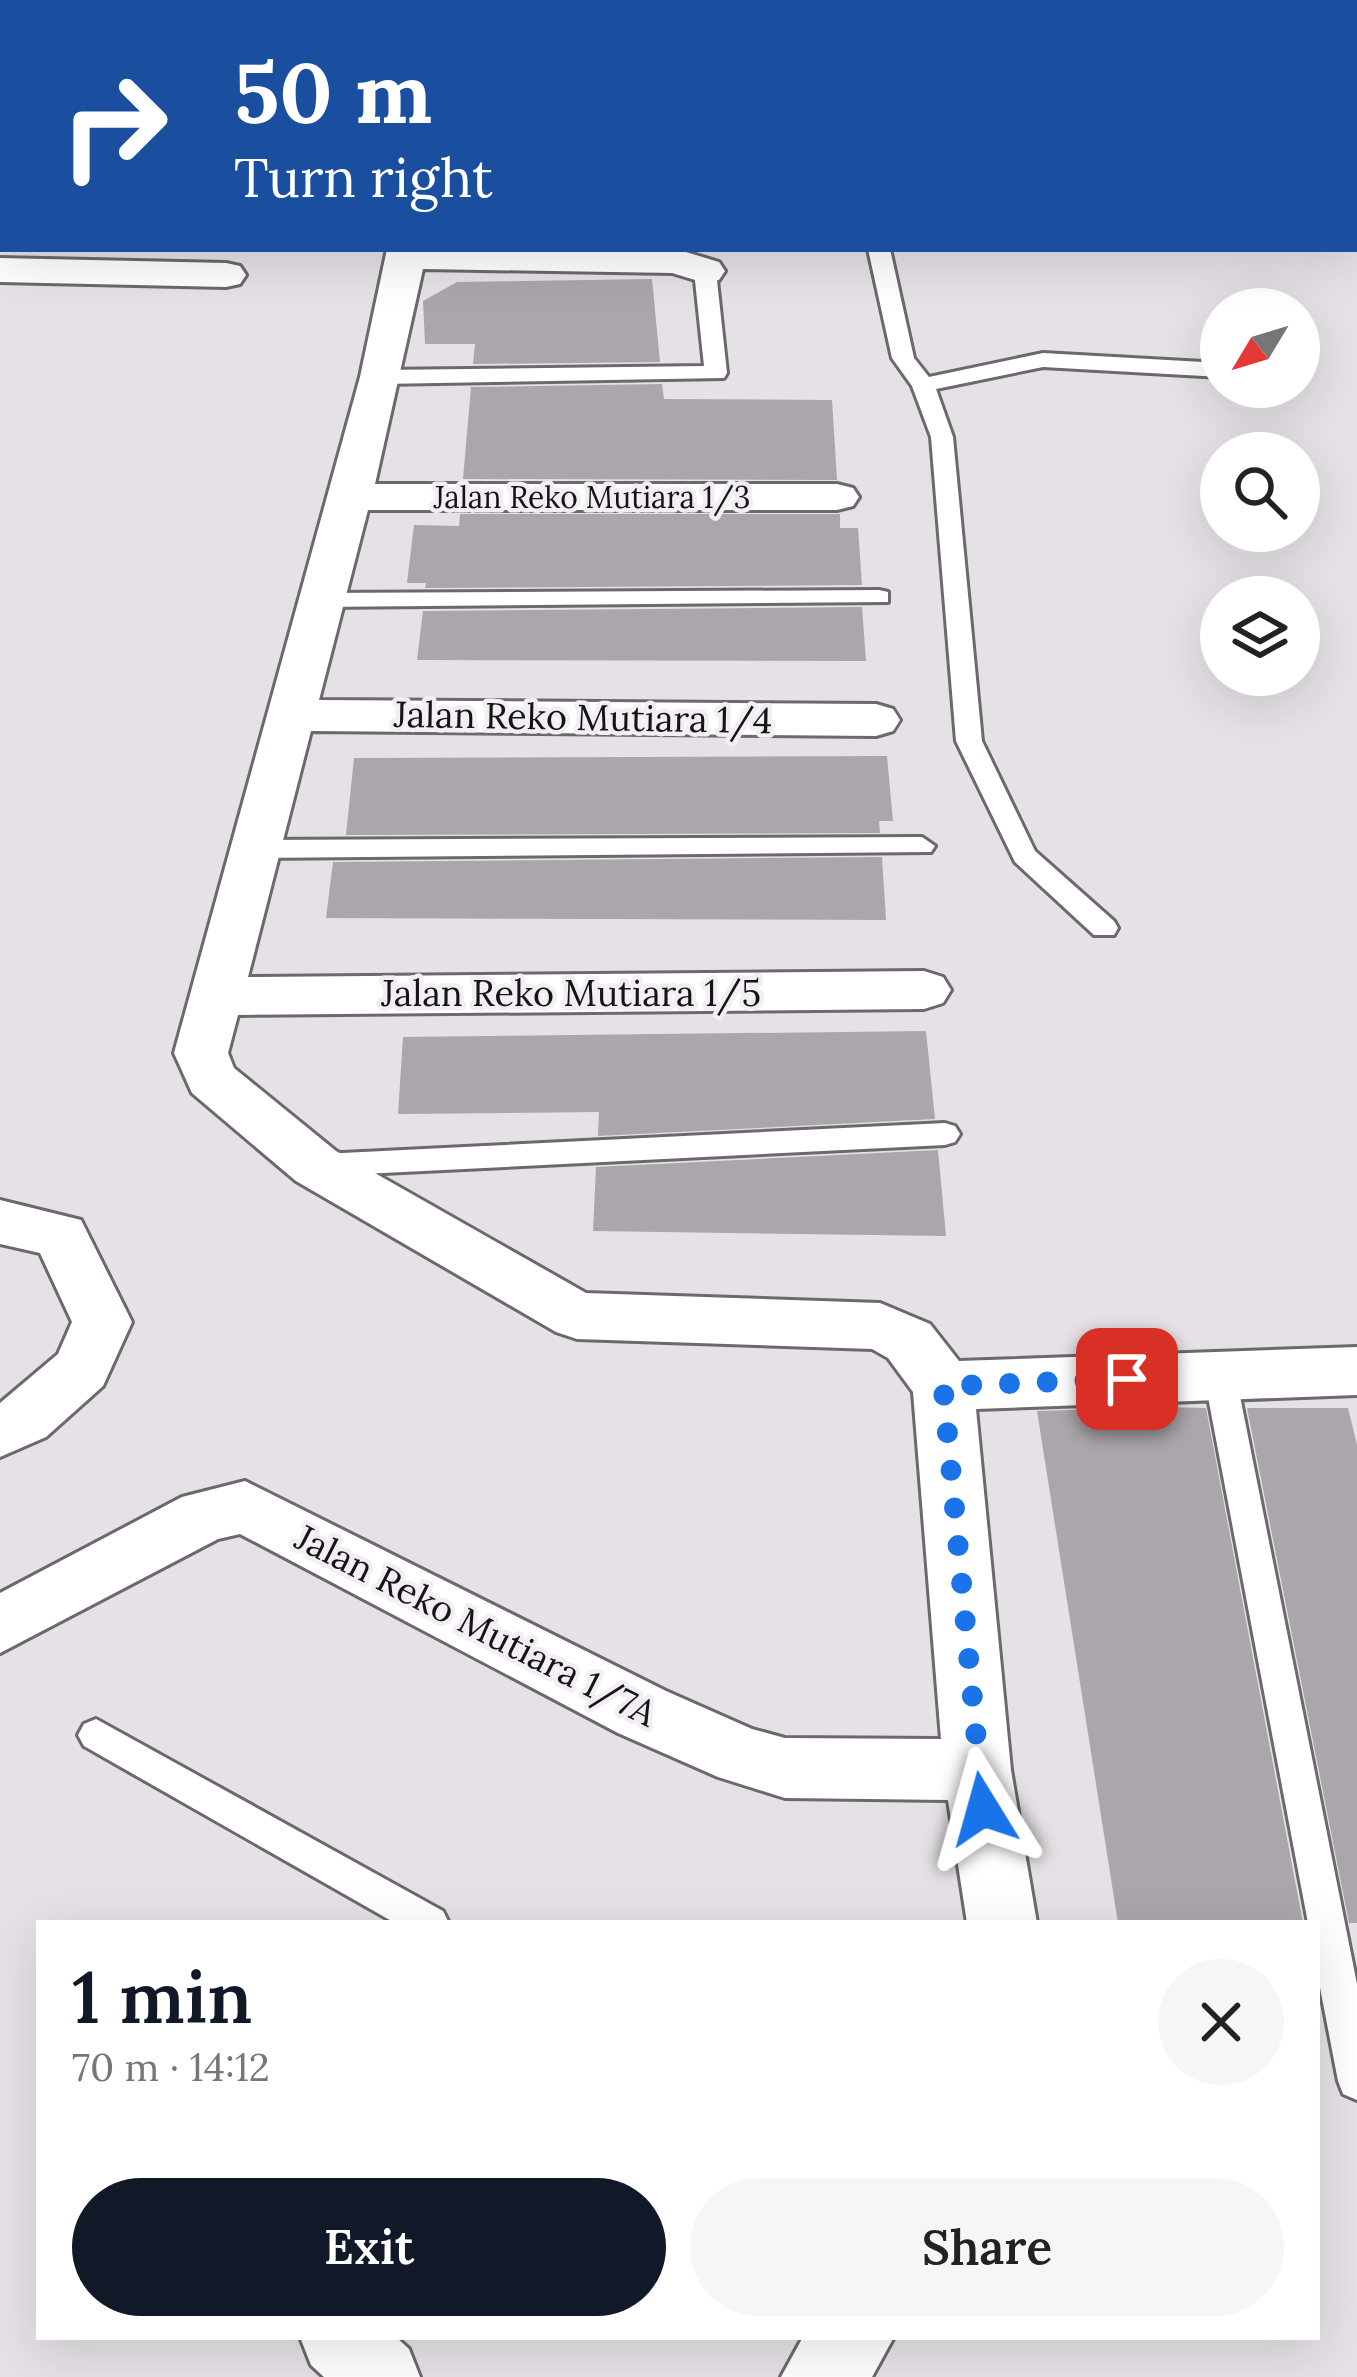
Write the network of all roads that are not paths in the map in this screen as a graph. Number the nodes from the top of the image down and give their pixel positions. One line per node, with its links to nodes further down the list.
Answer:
1 (880, 252): 8 (lane)
2 (406, 253): 4 (street); 7 (street)
3 (0, 270): 5 (street)
4 (705, 272): 7 (lane)
5 (226, 275)
6 (1200, 369): 8 (lane)
7 (381, 377): 9 (street)
8 (923, 386): 17 (lane)
9 (347, 497): 10 (street, Jalan Reko Mutiara 1/3); 12 (street)
10 (837, 497)
11 (879, 597): 12 (lane)
12 (320, 600): 13 (street)
13 (289, 715): 14 (street, Jalan Reko Mutiara 1/4); 16 (street)
14 (876, 720)
15 (922, 846): 16 (lane)
16 (256, 849): 19 (street)
17 (1104, 928)
18 (924, 991): 19 (street, Jalan Reko Mutiara 1/5)
19 (218, 996): 21 (street)
20 (945, 1134): 21 (lane)
21 (316, 1166): 25 (street)
22 (0, 1222): 26 (street)
23 (1357, 1371): 24 (street)
24 (1220, 1376): 25 (street); 32 (lane)
25 (943, 1386): 29 (street)
26 (0, 1432)
27 (0, 1624): 29 (street, Jalan Reko Mutiara 1/7A)
28 (96, 1736): 30 (lane)
29 (977, 1770): 31 (street)
30 (425, 1920)
31 (1002, 1920)
32 (1357, 2081)
33 (342, 2340): 35 (street)
34 (852, 2340): 36 (street)
35 (381, 2377)
36 (820, 2377)

